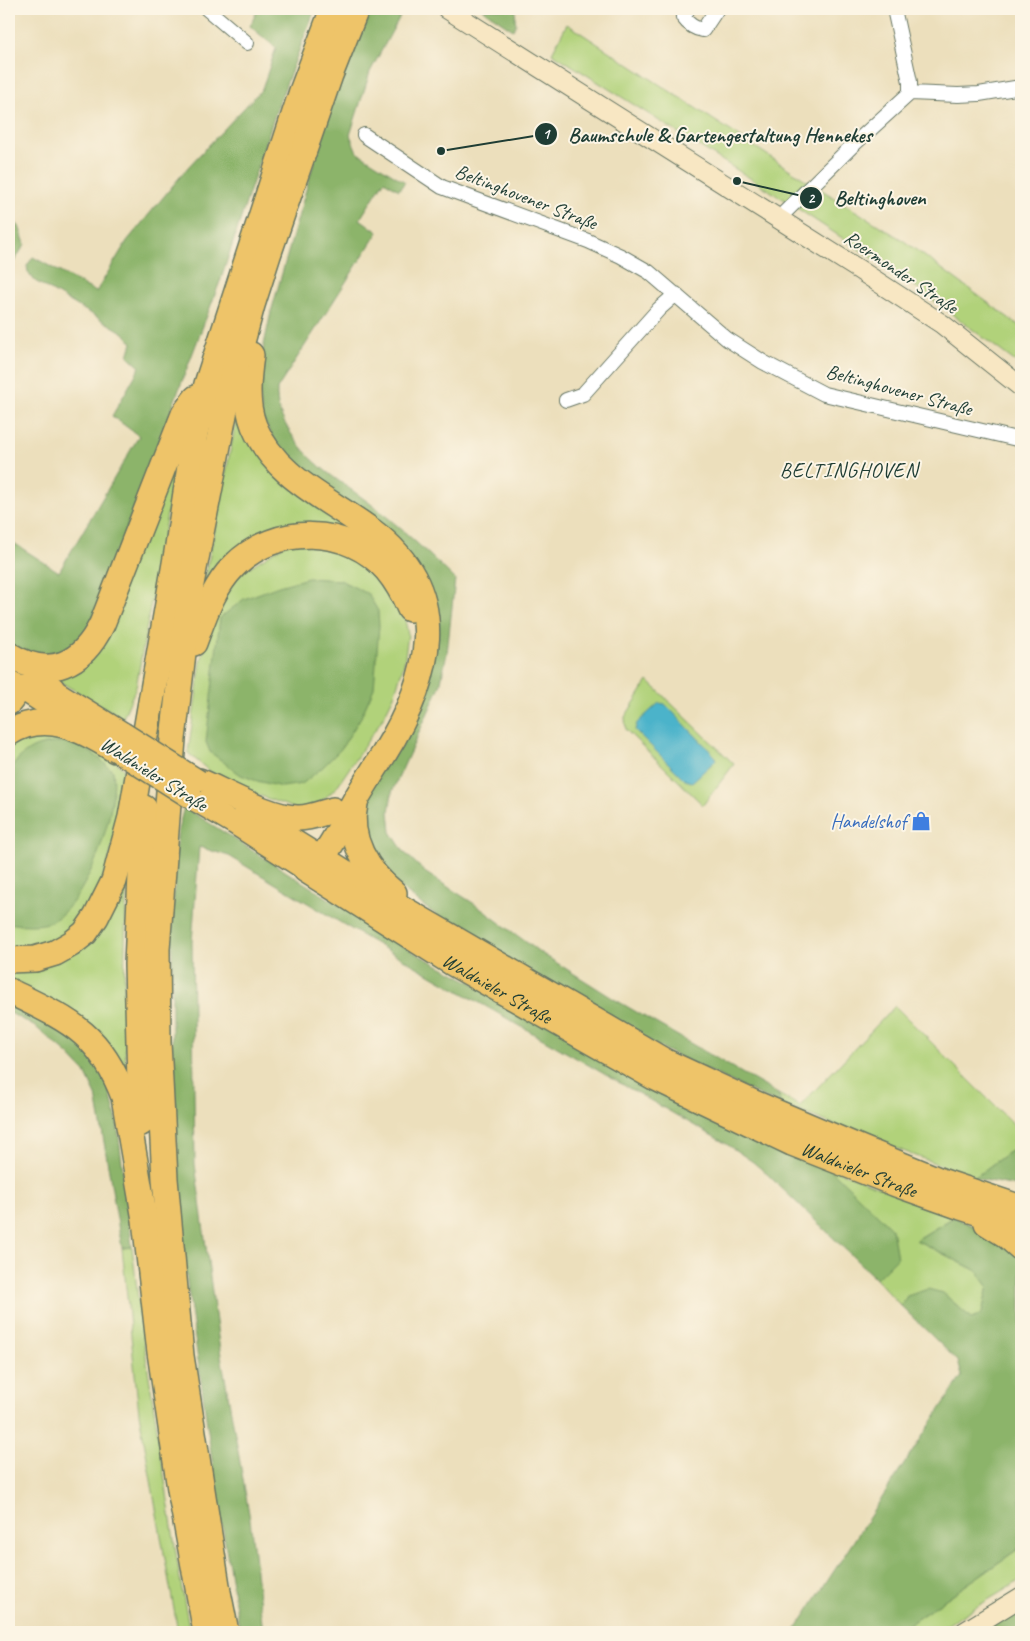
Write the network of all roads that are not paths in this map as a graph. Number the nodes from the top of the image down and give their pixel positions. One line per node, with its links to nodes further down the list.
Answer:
1 (207, 9): 8 (street)
2 (333, 9): 15 (highway)
3 (356, 9): 13 (highway)
4 (447, 9): 12 (main road, Roermonder Straße)
5 (688, 9): 6 (street)
6 (717, 9)
7 (894, 9): 10 (street)
8 (247, 44)
9 (1021, 87): 10 (street)
10 (910, 93): 12 (street)
11 (364, 135): 14 (street, Beltinghovener Straße)
12 (778, 219): 16 (main road, Roermonder Straße)
13 (268, 255): 26 (highway); 28 (highway)
14 (676, 294): 17 (street); 18 (street, Beltinghovener Straße)
15 (207, 384): 19 (highway); 23 (highway)
16 (1021, 387)
17 (566, 400)
18 (1021, 440)
19 (9, 655)
20 (9, 663): 22 (main road, Waldnieler Straße)
21 (12, 690): 22 (highway); 25 (main road, Waldnieler Straße)
22 (52, 690): 25 (main road, Waldnieler Straße)
23 (150, 701): 32 (highway); 37 (highway)
24 (9, 733): 25 (highway)
25 (114, 742): 26 (main road, Waldnieler Straße, bridge)
26 (165, 759): 27 (main road, Waldnieler Straße, bridge); 29 (highway); 42 (highway)
27 (197, 791): 29 (highway); 30 (main road, Waldnieler Straße)
28 (356, 799): 30 (highway); 31 (highway)
29 (333, 810): 30 (highway)
30 (312, 859): 31 (highway, Waldnieler Straße); 34 (highway, Waldnieler Straße)
31 (436, 928): 34 (highway, Waldnieler Straße)
32 (9, 960)
33 (9, 991): 37 (highway)
34 (962, 1198): 35 (highway); 36 (highway, Waldnieler Straße); 38 (highway, Waldnieler Straße); 39 (highway)
35 (1021, 1201)
36 (1021, 1208)
37 (145, 1220): 41 (highway)
38 (1021, 1226)
39 (1021, 1248)
40 (1021, 1597): 43 (main road)
41 (206, 1632)
42 (226, 1632)
43 (964, 1632)

